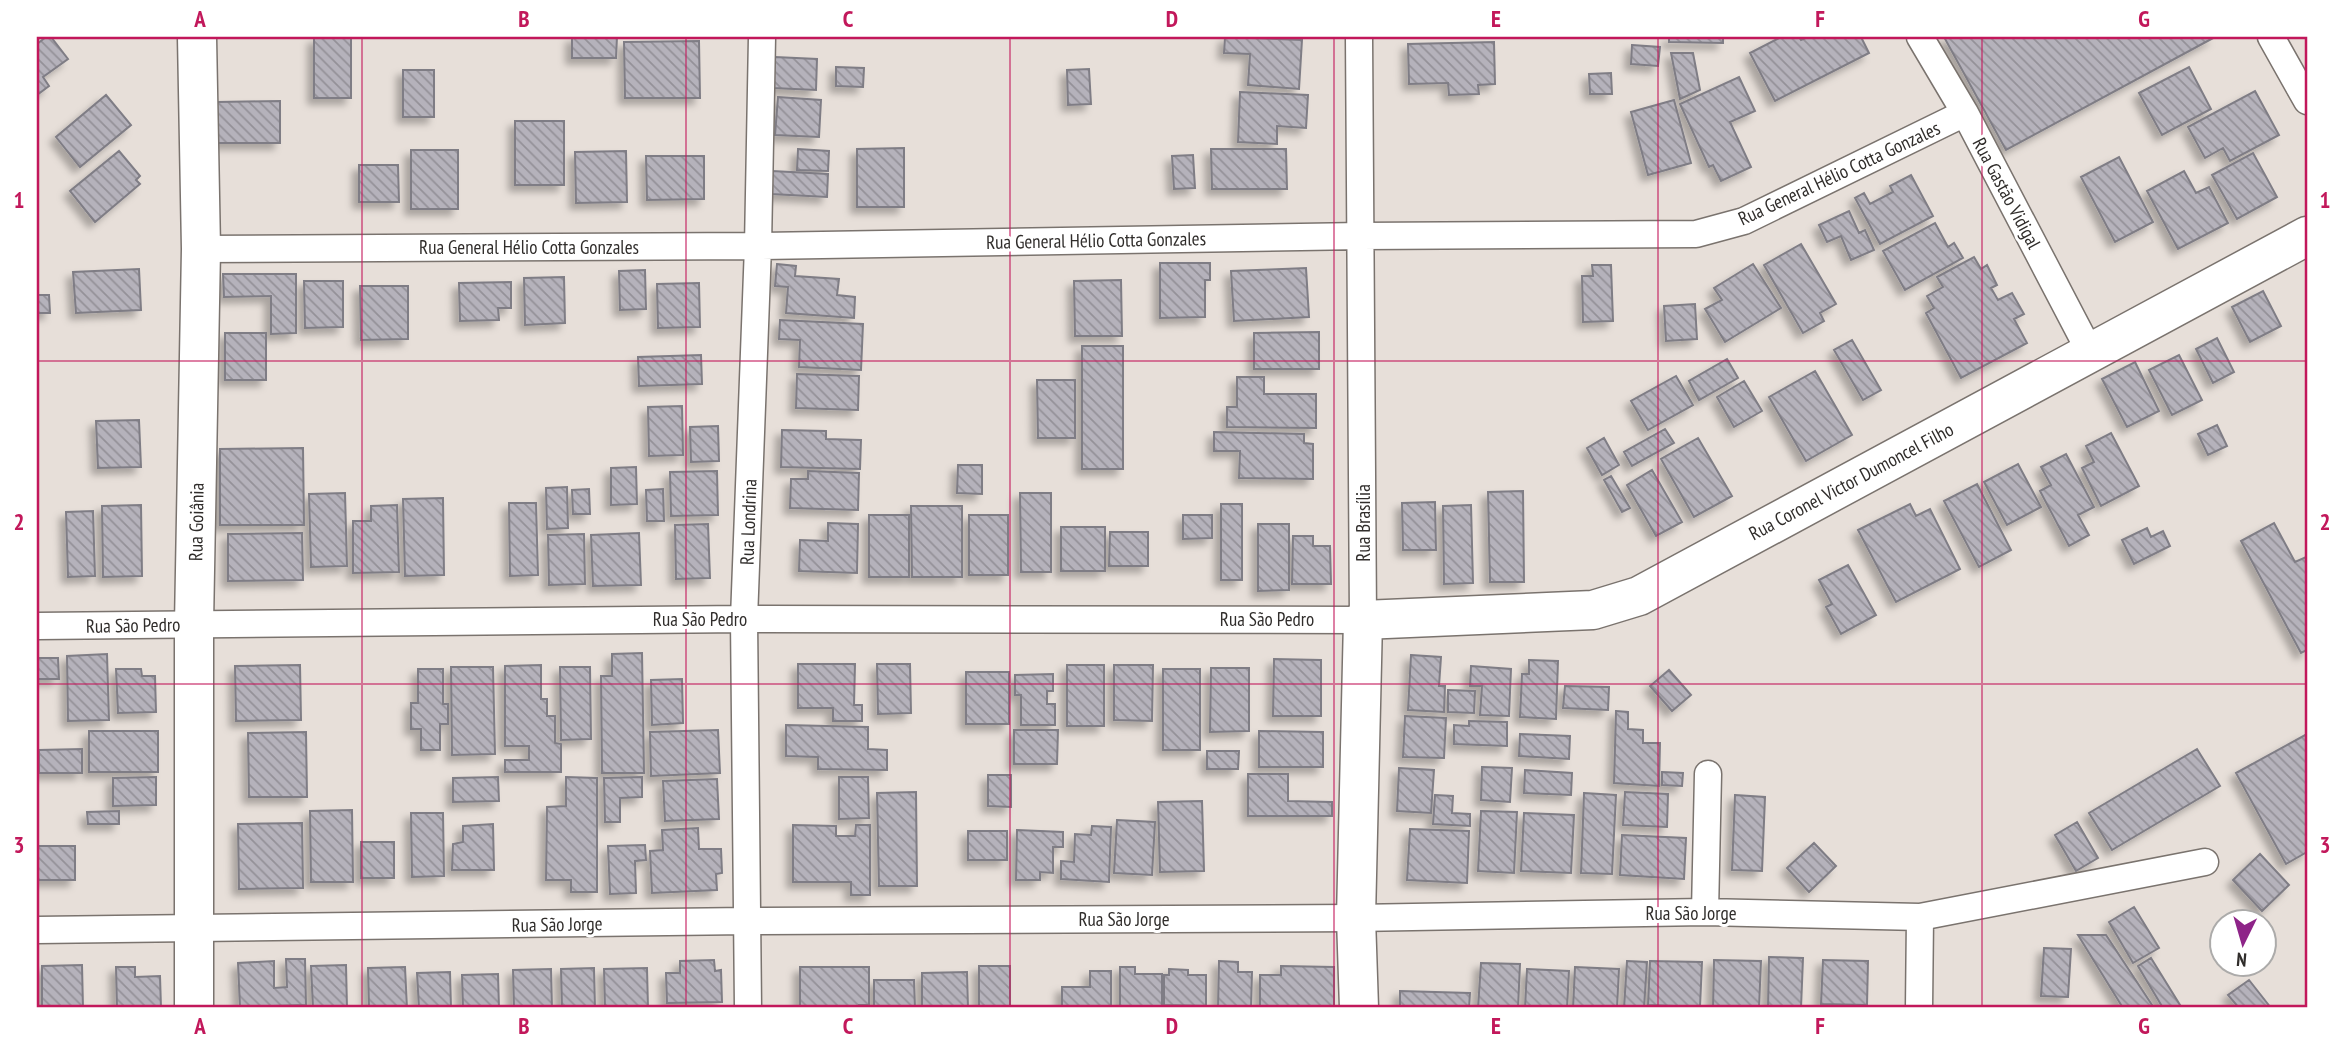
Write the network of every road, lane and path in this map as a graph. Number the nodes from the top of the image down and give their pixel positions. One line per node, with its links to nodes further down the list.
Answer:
1 (197, 37): 11 (street, Rua Goiânia)
2 (762, 37): 10 (street, Rua Londrina)
3 (1359, 37): 8 (street, Rua Brasília)
4 (1920, 37): 7 (street, Rua Gastão Vidigal)
5 (2271, 37): 6 (street)
6 (2307, 101)
7 (1965, 113): 8 (street, Rua General Hélio Cotta Gonzales); 12 (street, Rua Gastão Vidigal)
8 (1362, 236): 10 (street, Rua General Hélio Cotta Gonzales); 14 (street, Rua Brasília)
9 (2307, 236): 12 (street, Rua Coronel Victor Dumoncel Filho)
10 (758, 246): 11 (street, Rua General Hélio Cotta Gonzales); 13 (street, Rua Londrina)
11 (201, 249): 15 (street, Rua Goiânia)
12 (2090, 352): 14 (street, Rua Coronel Victor Dumoncel Filho)
13 (744, 619): 14 (street, Rua São Pedro); 15 (street, Rua São Pedro); 22 (street, Rua Londrina)
14 (1363, 620): 21 (street, Rua Brasília)
15 (194, 624): 16 (street, Rua São Pedro); 23 (street, Rua Goiânia)
16 (37, 626)
17 (1708, 774): 19 (street)
18 (2205, 862): 20 (street, Rua São Jorge)
19 (1705, 912): 20 (street, Rua São Jorge); 21 (street, Rua São Jorge)
20 (1920, 917): 28 (street)
21 (1356, 918): 22 (street, Rua São Jorge); 27 (street, Rua Brasília)
22 (747, 921): 23 (street, Rua São Jorge); 26 (street, Rua Londrina)
23 (194, 929): 24 (street, Rua São Jorge); 25 (street, Rua Goiânia)
24 (37, 930)
25 (194, 1008)
26 (748, 1008)
27 (1359, 1008)
28 (1919, 1008)

